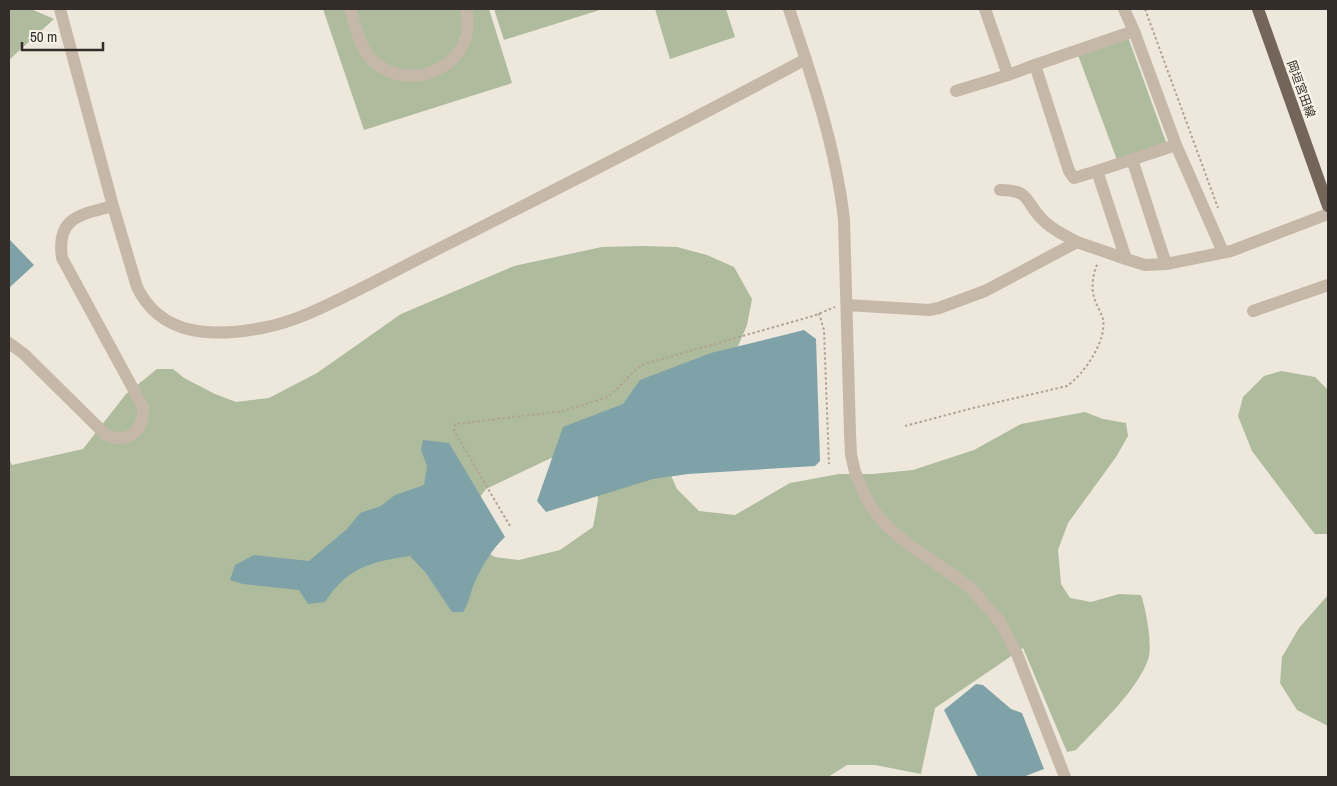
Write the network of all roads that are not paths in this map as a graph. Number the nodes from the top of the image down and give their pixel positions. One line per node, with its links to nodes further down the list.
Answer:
1 (60, 9): 17 (street)
2 (350, 9): 3 (street)
3 (466, 9)
4 (788, 9): 9 (street)
5 (985, 9): 11 (street)
6 (1124, 9): 8 (street)
7 (1258, 9): 18 (main road, 岡垣宮田線)
8 (1134, 31): 10 (street); 13 (street)
9 (806, 59): 17 (street); 25 (street)
10 (1035, 65): 11 (street); 15 (street)
11 (1008, 74): 12 (street)
12 (956, 91)
13 (1176, 145): 14 (street); 21 (street)
14 (1132, 159): 15 (street); 23 (street)
15 (1097, 171): 22 (street)
16 (1000, 190): 20 (street)
17 (113, 206): 27 (street)
18 (1328, 206)
19 (1328, 214): 21 (street)
20 (1077, 242): 22 (street); 25 (street)
21 (1223, 252): 23 (street)
22 (1126, 259): 23 (street)
23 (1166, 264)
24 (1328, 285): 26 (street)
25 (847, 305): 28 (street)
26 (1253, 311)
27 (9, 343)
28 (1065, 777)

